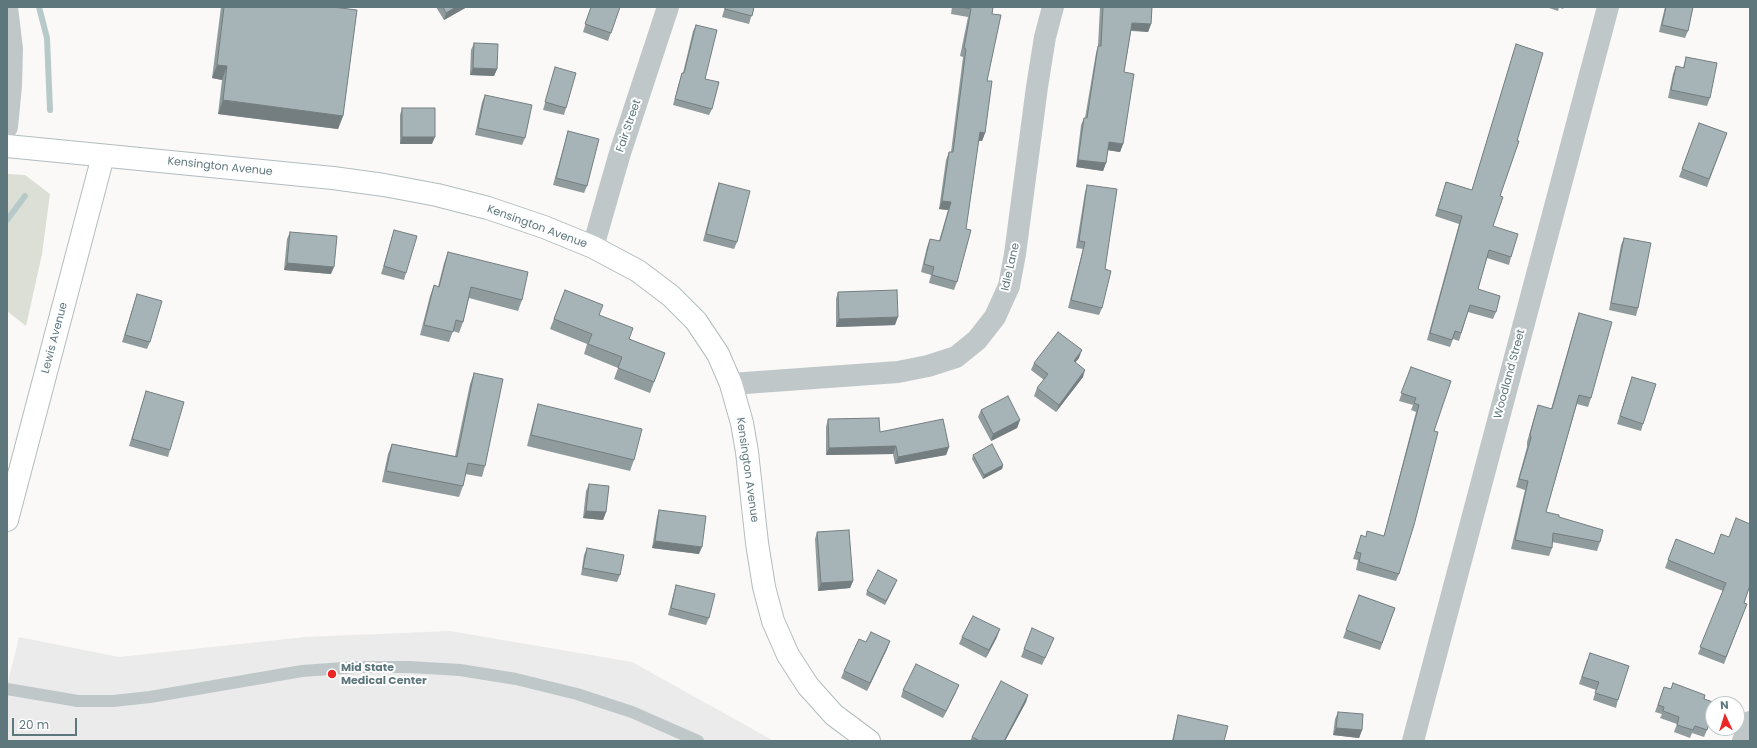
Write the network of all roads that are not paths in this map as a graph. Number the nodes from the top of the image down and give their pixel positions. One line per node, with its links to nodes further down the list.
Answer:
1 (7, 7): 5 (street)
2 (668, 7): 8 (street, Fair Street)
3 (1053, 7): 9 (street, Idle Lane)
4 (1608, 7): 15 (street, Woodland Street)
5 (7, 127)
6 (7, 146): 7 (main road, Kensington Avenue)
7 (103, 156): 8 (main road, Kensington Avenue); 10 (main road, Lewis Avenue)
8 (593, 247): 9 (main road, Kensington Avenue)
9 (731, 384): 14 (main road, Kensington Avenue)
10 (7, 520)
11 (7, 689): 13 (lane)
12 (1750, 722): 16 (street)
13 (698, 741)
14 (869, 741)
15 (1413, 741)
16 (1743, 741)

